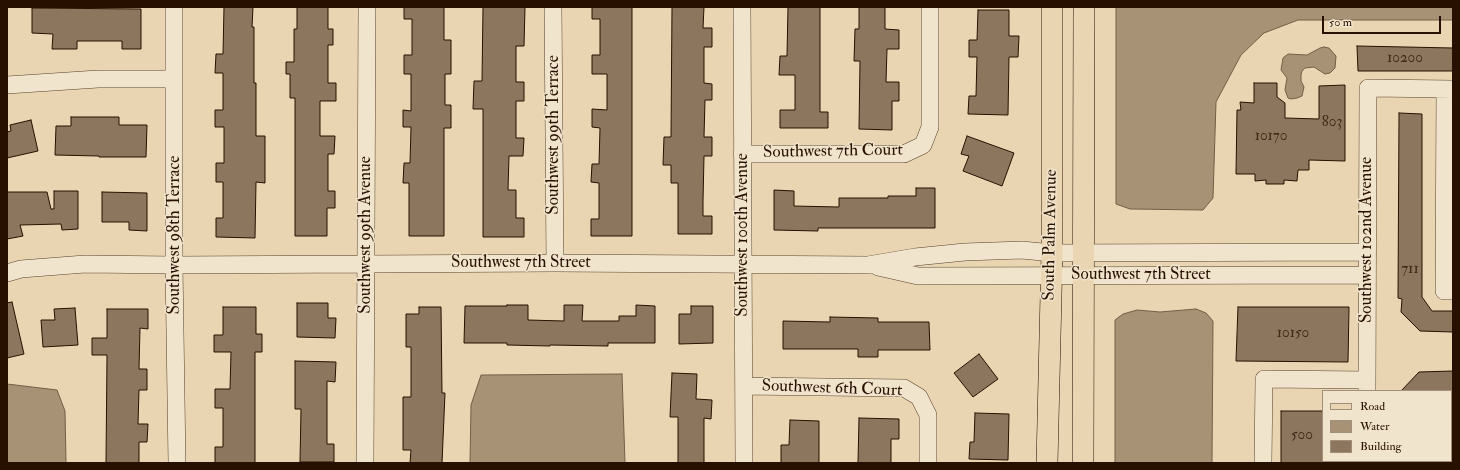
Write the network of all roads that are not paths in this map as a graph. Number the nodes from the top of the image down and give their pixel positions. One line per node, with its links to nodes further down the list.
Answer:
1 (174, 7): 8 (street, Southwest 98th Terrace)
2 (366, 7): 18 (street, Southwest 99th Avenue)
3 (553, 7): 17 (street, Southwest 99th Terrace)
4 (742, 7): 11 (street, Southwest 100th Avenue)
5 (930, 7): 11 (street, Southwest 7th Court)
6 (1052, 7): 14 (main road, South Palm Avenue)
7 (1084, 7): 15 (main road, South Palm Avenue)
8 (174, 79): 9 (street); 19 (street, Southwest 98th Terrace)
9 (7, 85)
10 (1449, 89): 13 (street, Southwest 102nd Avenue); 28 (street)
11 (742, 154): 20 (street, Southwest 100th Avenue)
12 (1240, 252): 15 (street, Southwest 7th Street); 16 (street, Southwest 7th Street); 23 (street)
13 (1367, 252): 16 (street, Southwest 7th Street); 27 (street, Southwest 102nd Avenue)
14 (1052, 253): 15 (street, Southwest 7th Street); 21 (street, Southwest 7th Street); 25 (main road, South Palm Avenue)
15 (1082, 253): 26 (main road, South Palm Avenue)
16 (1316, 253): 24 (street)
17 (555, 263): 18 (street, Southwest 7th Street); 20 (street, Southwest 7th Street)
18 (366, 264): 19 (street, Southwest 7th Street); 32 (street, Southwest 99th Avenue)
19 (174, 265): 22 (street, Southwest 7th Street); 31 (street, Southwest 98th Terrace)
20 (742, 265): 21 (street, Southwest 7th Street); 29 (street, Southwest 100th Avenue)
21 (868, 265): 25 (street, Southwest 7th Street)
22 (7, 272)
23 (1241, 274): 24 (street, Southwest 7th Street); 26 (street, Southwest 7th Street)
24 (1317, 274): 27 (street, Southwest 7th Street)
25 (1051, 275): 26 (street, Southwest 7th Street); 35 (main road, South Palm Avenue)
26 (1083, 275): 36 (main road, South Palm Avenue)
27 (1367, 275): 30 (street, Southwest 102nd Avenue)
28 (1449, 291)
29 (744, 386): 33 (street, Southwest 100th Avenue); 34 (street, Southwest 6th Court)
30 (1367, 386): 37 (street)
31 (177, 463)
32 (365, 463)
33 (744, 463)
34 (928, 463)
35 (1047, 463)
36 (1083, 463)
37 (1264, 463)

